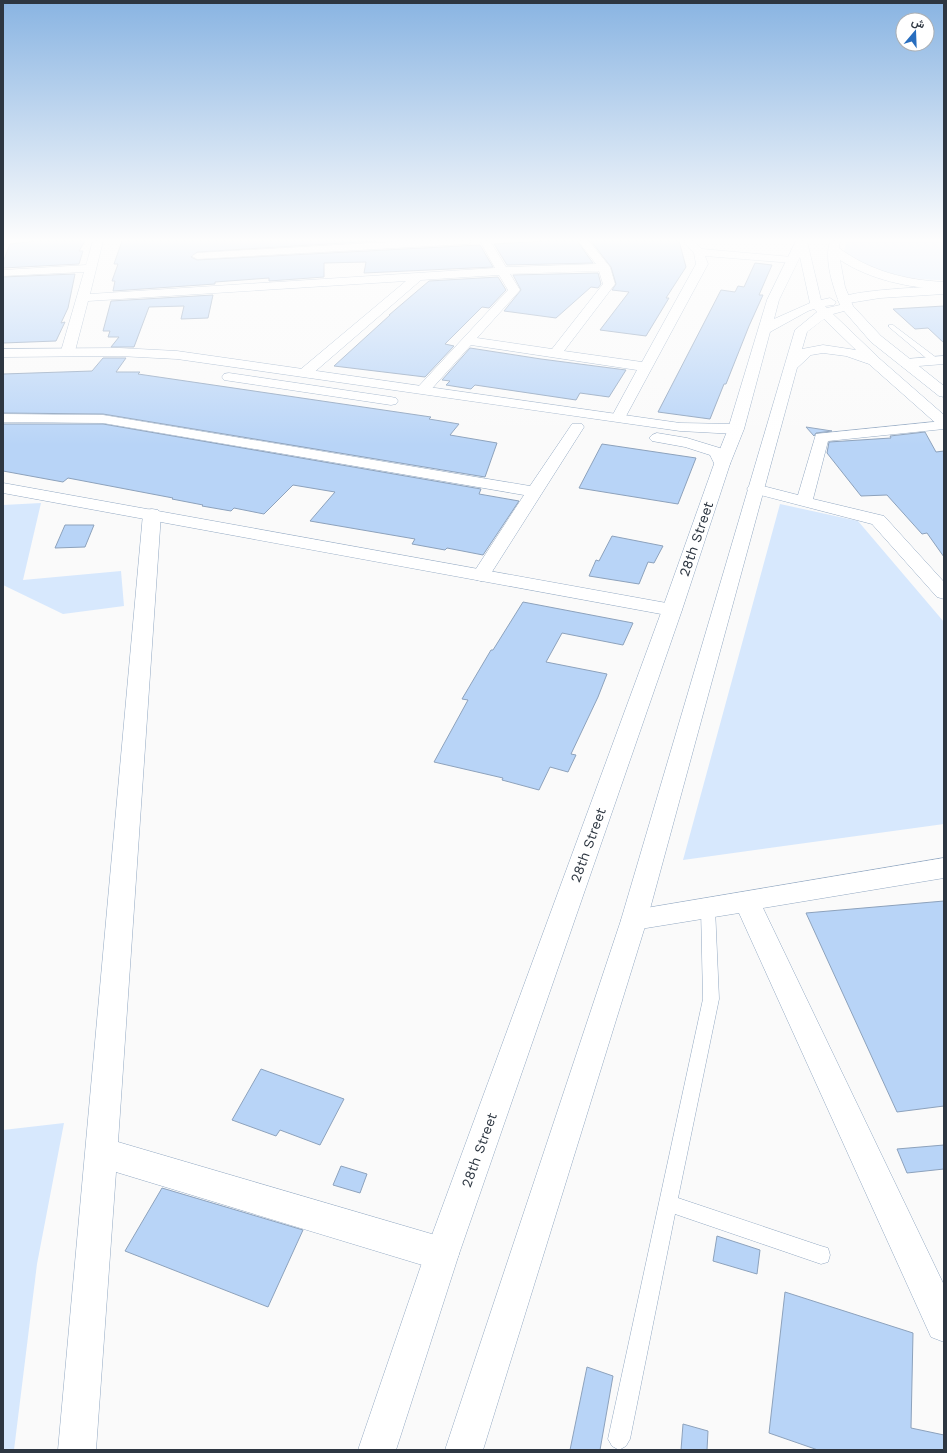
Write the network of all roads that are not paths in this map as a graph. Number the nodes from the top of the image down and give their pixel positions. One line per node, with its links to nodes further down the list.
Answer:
1 (79, 309): 14 (street)
2 (380, 309): 24 (street)
3 (497, 309): 13 (street)
4 (590, 309): 16 (street)
5 (678, 309): 22 (street)
6 (770, 309): 12 (street, 28th Street)
7 (816, 309): 12 (street)
8 (827, 309): 21 (street)
9 (835, 309): 19 (street)
10 (837, 309): 20 (street)
11 (891, 326): 17 (lane)
12 (763, 331): 34 (street, 28th Street)
13 (468, 341): 16 (street); 26 (street)
14 (68, 351): 15 (street); 24 (street)
15 (3, 352)
16 (555, 354): 22 (street)
17 (939, 360): 20 (street)
18 (3, 362): 23 (street)
19 (875, 362): 21 (street); 31 (street)
20 (906, 363): 27 (street)
21 (792, 365): 39 (street)
22 (646, 367): 30 (street)
23 (154, 368)
24 (306, 372): 26 (street)
25 (215, 375): 28 (street)
26 (423, 390): 30 (street)
27 (944, 393)
28 (404, 402)
29 (3, 418): 40 (street)
30 (618, 418): 33 (street)
31 (944, 424): 41 (street)
32 (577, 427): 40 (street)
33 (680, 427): 34 (street); 36 (street)
34 (736, 429): 37 (street, 28th Street)
35 (646, 437): 36 (street)
36 (661, 439): 37 (street)
37 (722, 464): 45 (street, 28th Street)
38 (3, 488): 42 (street)
39 (755, 489): 41 (street); 49 (street)
40 (535, 492): 43 (street)
41 (804, 502): 44 (street)
42 (152, 514): 43 (street); 50 (street)
43 (481, 575): 45 (street)
44 (944, 593)
45 (672, 610): 52 (street, 28th Street)
46 (944, 868): 47 (street)
47 (747, 902): 48 (street); 54 (street)
48 (708, 908): 49 (street); 51 (lane)
49 (634, 920): 58 (street)
50 (101, 1152): 52 (street); 56 (street)
51 (668, 1203): 53 (lane); 55 (lane)
52 (442, 1254): 57 (street, 28th Street)
53 (821, 1255)
54 (944, 1324)
55 (619, 1439)
56 (77, 1450)
57 (377, 1450)
58 (464, 1450)

